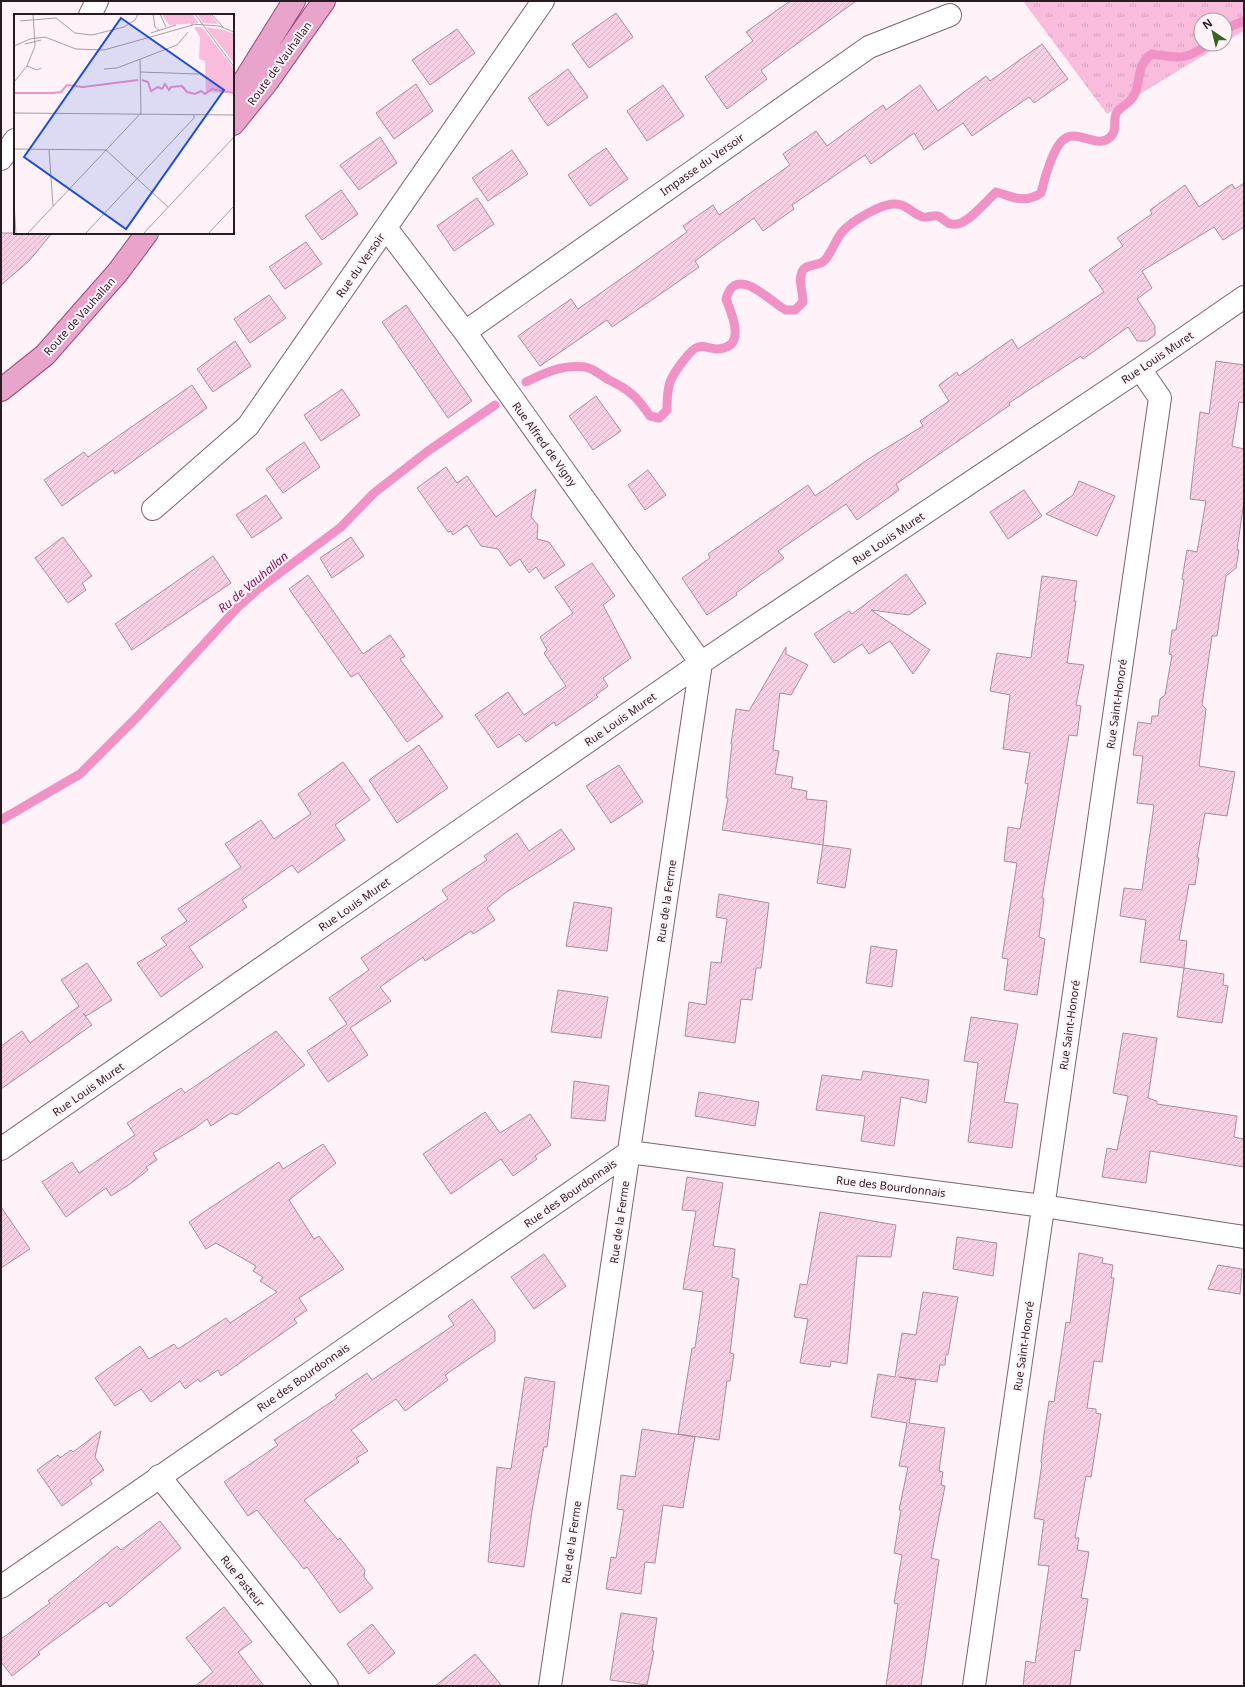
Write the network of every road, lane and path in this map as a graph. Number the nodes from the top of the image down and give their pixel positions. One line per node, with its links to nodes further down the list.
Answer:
1 (97, 1): 6 (street)
2 (278, 1): 8 (main road)
3 (294, 1): 8 (main road, Route de Vauhallan)
4 (324, 1): 10 (main road, Route de Vauhallan)
5 (543, 1): 13 (street, Rue du Versoir)
6 (90, 14)
7 (950, 15): 16 (street, Impasse du Versoir)
8 (275, 30): 9 (main road, Route de Vauhallan)
9 (234, 97)
10 (234, 123)
11 (14, 141): 12 (street)
12 (1, 159)
13 (386, 228): 16 (street, Rue Alfred de Vigny); 19 (street, Rue du Versoir)
14 (146, 234): 18 (main road, Route de Vauhallan)
15 (1244, 297): 17 (street, Rue Louis Muret)
16 (465, 332): 20 (street, Rue Alfred de Vigny)
17 (1140, 369): 20 (street, Rue Louis Muret); 23 (street, Rue Saint-Honoré)
18 (1, 390)
19 (153, 509)
20 (701, 663): 21 (street, Rue Louis Muret); 22 (street, Rue de la Ferme)
21 (1, 1149)
22 (629, 1152): 23 (street, Rue des Bourdonnais); 25 (street, Rue des Bourdonnais); 28 (street, Rue de la Ferme)
23 (1044, 1206): 24 (street, Rue des Bourdonnais); 29 (street, Rue Saint-Honoré)
24 (1244, 1237)
25 (159, 1476): 26 (street, Rue des Bourdonnais); 27 (street, Rue Pasteur)
26 (1, 1586)
27 (327, 1686)
28 (550, 1686)
29 (974, 1686)

